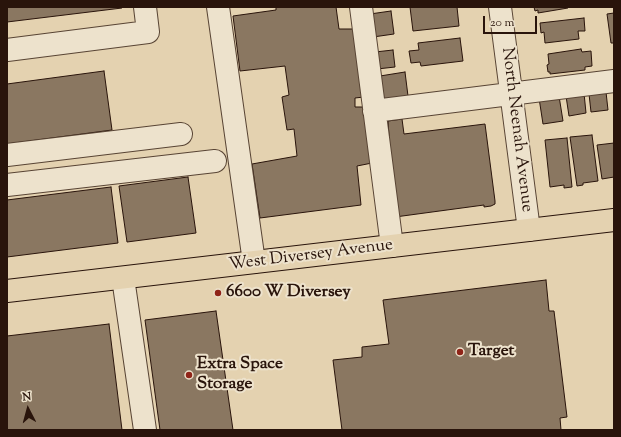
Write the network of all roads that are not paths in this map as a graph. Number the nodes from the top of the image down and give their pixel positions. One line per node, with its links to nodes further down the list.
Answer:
1 (145, 7): 5 (street)
2 (218, 7): 16 (street)
3 (361, 7): 8 (street)
4 (500, 7): 7 (street, North Neenah Avenue)
5 (7, 50)
6 (614, 81): 7 (street)
7 (511, 93): 8 (street); 14 (street, North Neenah Avenue)
8 (374, 111): 15 (street)
9 (181, 134): 10 (street)
10 (7, 155)
11 (215, 161): 12 (street)
12 (7, 185)
13 (614, 220): 14 (main road, West Diversey Avenue)
14 (529, 230): 15 (main road, West Diversey Avenue)
15 (392, 246): 16 (main road, West Diversey Avenue)
16 (254, 262): 17 (main road, West Diversey Avenue)
17 (123, 278): 18 (main road, West Diversey Avenue); 19 (street)
18 (7, 291)
19 (145, 430)

